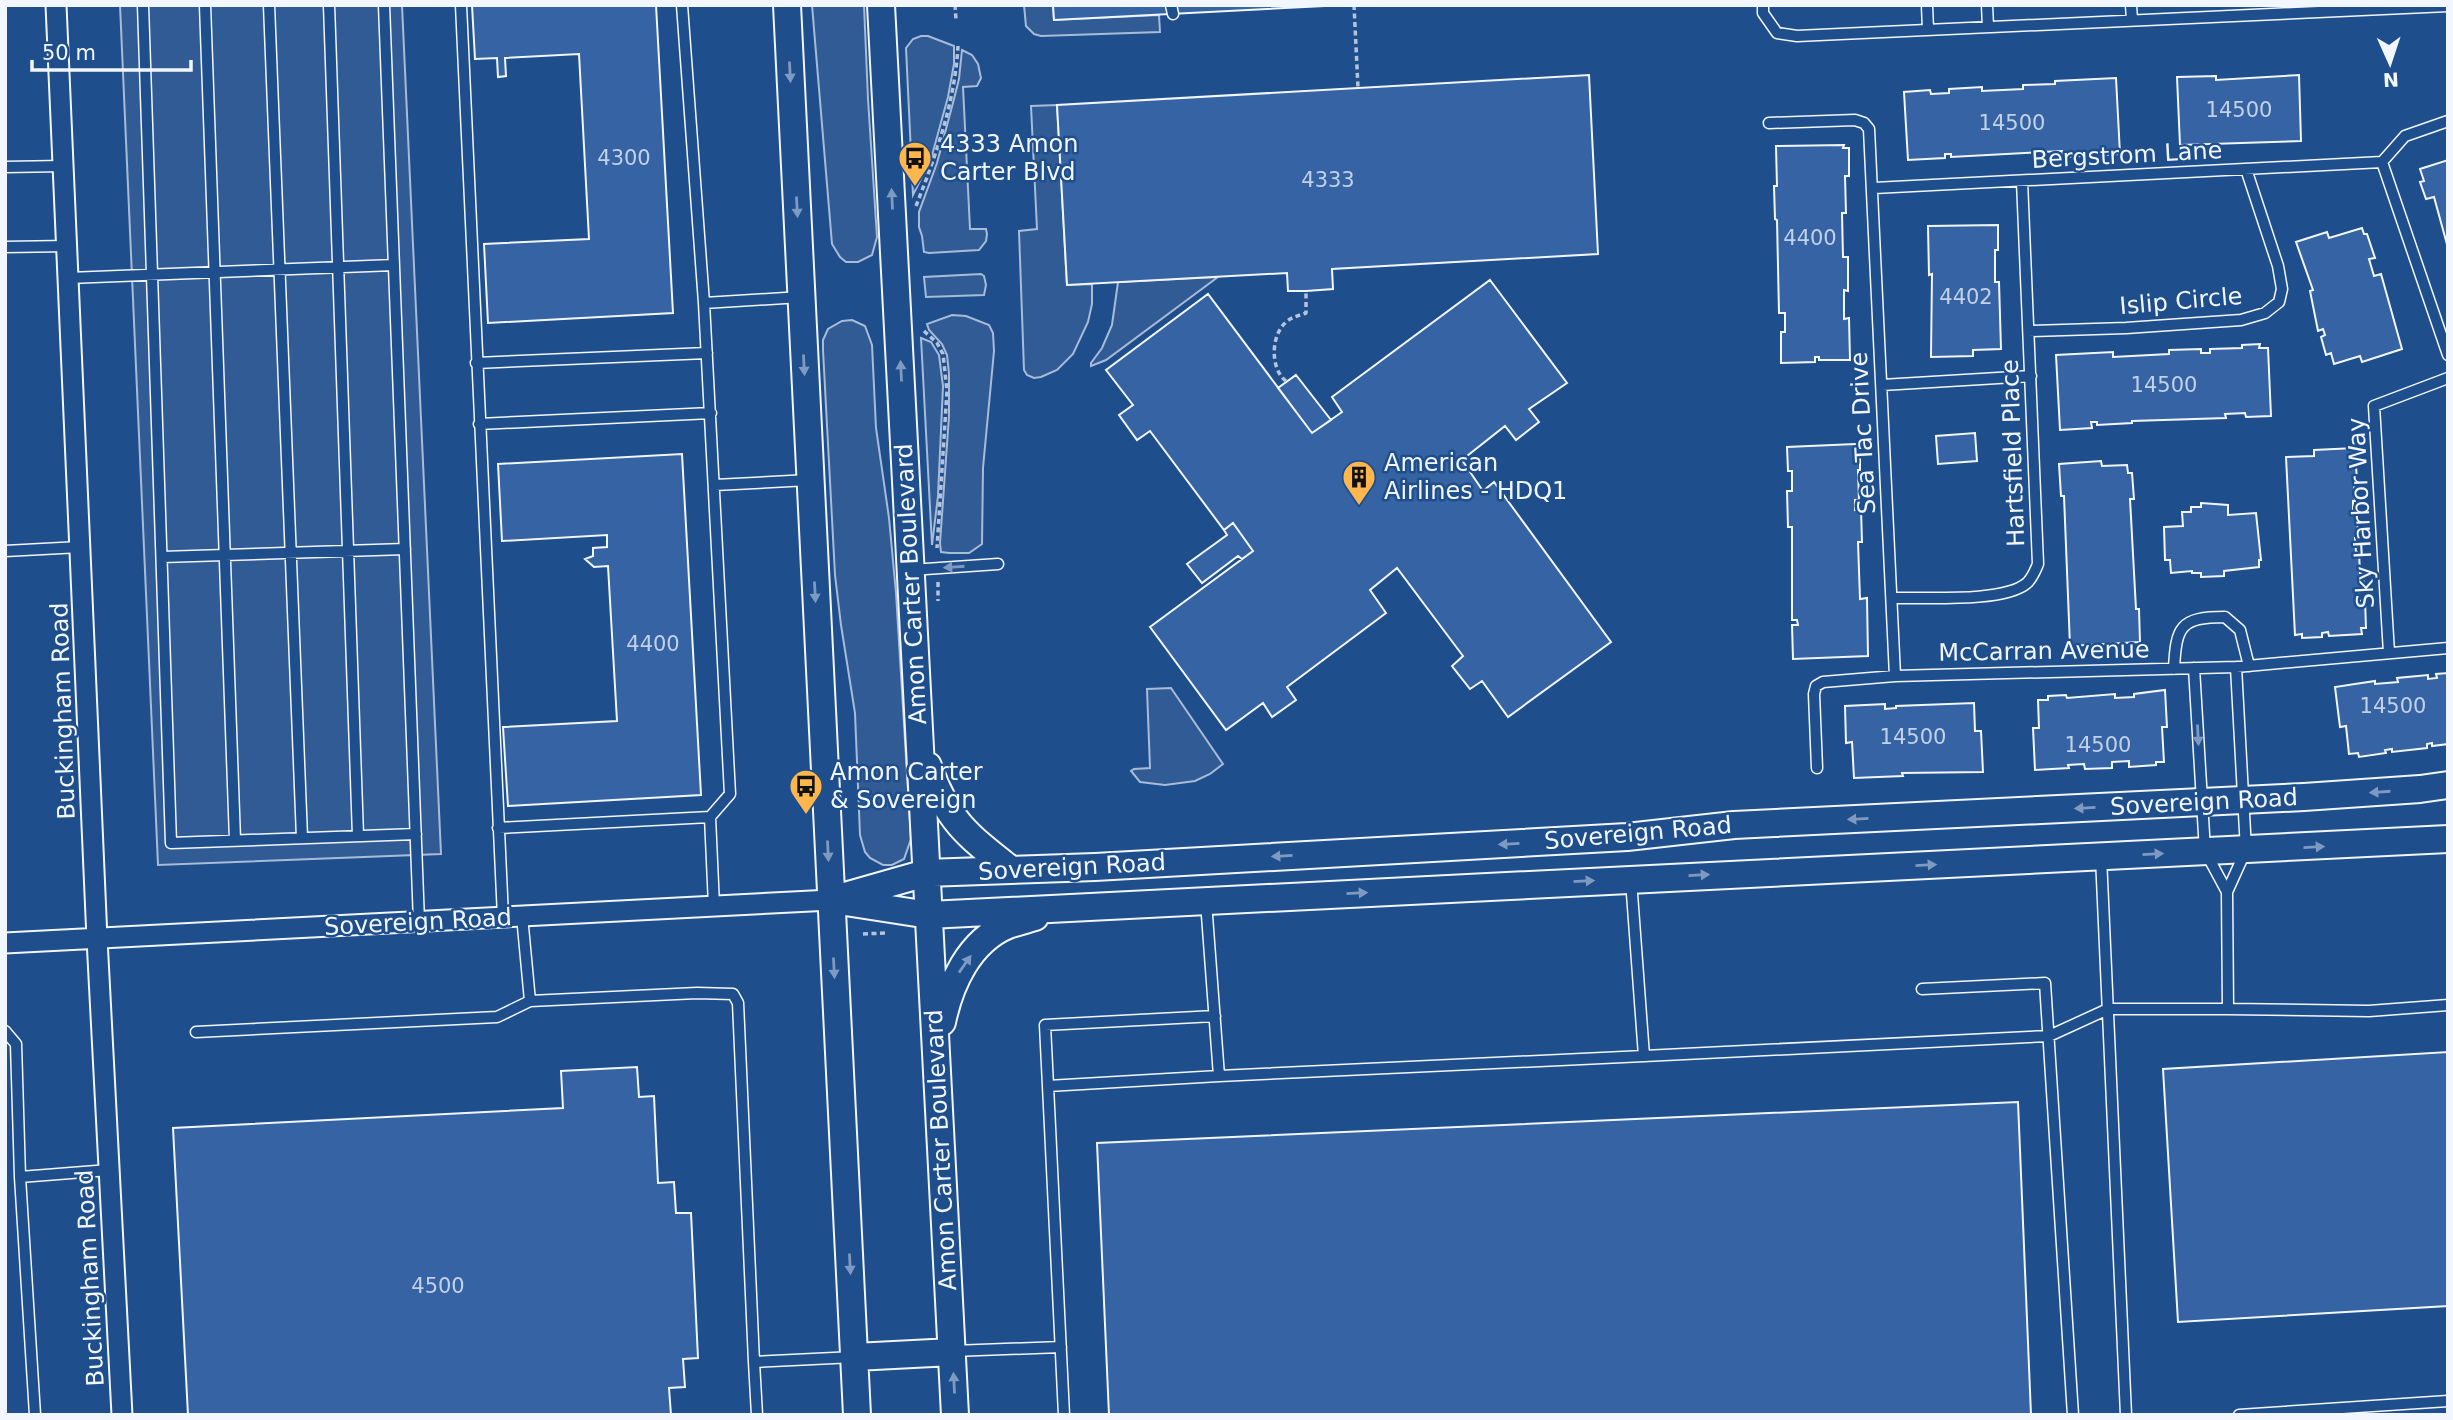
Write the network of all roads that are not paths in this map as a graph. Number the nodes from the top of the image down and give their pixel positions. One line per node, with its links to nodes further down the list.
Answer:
1 (56, 5): 22 (street, Buckingham Road)
2 (143, 5): 33 (lane)
3 (205, 5): 32 (lane)
4 (269, 5): 31 (lane)
5 (329, 5): 30 (lane)
6 (384, 5): 29 (lane)
7 (461, 5): 40 (lane)
8 (682, 5): 36 (lane)
9 (787, 5): 35 (street, one-way to 35)
10 (881, 5): 56 (street, Amon Carter Boulevard, one-way to 10)
11 (1763, 5): 18 (lane)
12 (1927, 5): 18 (lane)
13 (1987, 5): 17 (lane)
14 (2131, 5): 16 (lane)
15 (2448, 6): 16 (lane)
16 (2132, 20): 17 (lane)
17 (1988, 27): 18 (lane)
18 (1928, 30)
19 (2448, 121): 21 (lane)
20 (1769, 123): 26 (lane, Sea Tac Drive)
21 (2382, 162): 24 (lane, Bergstrom Lane); 39 (lane)
22 (64, 166): 23 (lane); 27 (street, Buckingham Road)
23 (5, 167)
24 (2246, 169): 25 (lane, Bergstrom Lane); 37 (lane, Islip Circle)
25 (2022, 181): 26 (lane, Bergstrom Lane); 37 (lane, Hartsfield Place)
26 (1874, 188): 43 (lane, Sea Tac Drive)
27 (68, 246): 28 (lane); 34 (street, Buckingham Road)
28 (5, 247)
29 (394, 265): 30 (lane); 49 (lane)
30 (338, 267): 31 (lane); 51 (lane)
31 (278, 270): 32 (lane); 52 (lane)
32 (214, 273): 33 (lane); 53 (lane)
33 (152, 275): 34 (lane); 54 (lane)
34 (69, 278): 48 (street, Buckingham Road)
35 (801, 297): 36 (lane); 46 (street, one-way to 46)
36 (704, 303): 38 (lane)
37 (2029, 331): 41 (lane, Hartsfield Place)
38 (707, 353): 40 (lane); 44 (lane)
39 (2448, 355)
40 (476, 363): 45 (lane)
41 (2031, 376): 43 (lane); 57 (lane, Hartsfield Place)
42 (2448, 378): 59 (lane, Sky Harbor Way)
43 (1882, 385): 57 (lane, Sea Tac Drive)
44 (711, 413): 45 (lane); 47 (lane)
45 (478, 424): 71 (lane)
46 (810, 480): 47 (lane); 84 (street, one-way to 84)
47 (715, 485): 70 (lane)
48 (80, 547): 50 (lane); 91 (street, Buckingham Road)
49 (405, 549): 51 (lane); 72 (lane)
50 (5, 551)
51 (348, 551): 52 (lane); 73 (lane)
52 (290, 553): 53 (lane); 74 (lane)
53 (224, 555): 54 (lane); 76 (lane)
54 (162, 557): 76 (lane)
55 (998, 564): 56 (lane, one-way to 56)
56 (911, 570): 65 (street, Amon Carter Boulevard)
57 (1892, 598): 64 (lane, Sea Tac Drive)
58 (2448, 648): 59 (lane, McCarran Avenue)
59 (2389, 653): 60 (lane, McCarran Avenue)
60 (2249, 666): 61 (lane, McCarran Avenue); 63 (lane)
61 (2236, 667): 62 (lane, McCarran Avenue); 68 (lane)
62 (2194, 668): 63 (lane, McCarran Avenue); 69 (lane, one-way to 69)
63 (2174, 669): 64 (lane, McCarran Avenue)
64 (1895, 676): 66 (lane, McCarran Avenue)
65 (919, 739): 80 (street); 81 (street, Amon Carter Boulevard)
66 (1817, 768)
67 (2448, 785): 68 (street, Sovereign Road, one-way to 68)
68 (2243, 799): 69 (street, Sovereign Road); 77 (lane)
69 (2202, 801): 78 (lane); 80 (street, Sovereign Road, one-way to 80)
70 (710, 817): 71 (lane); 87 (lane)
71 (498, 828): 89 (lane)
72 (416, 834): 73 (lane); 90 (lane)
73 (358, 836): 74 (lane)
74 (302, 838): 76 (lane)
75 (2448, 839): 77 (street, Sovereign Road, one-way to 75)
76 (235, 841)
77 (2246, 849): 78 (street, Sovereign Road); 83 (lane)
78 (2205, 851): 79 (street, Sovereign Road, one-way to 78); 83 (lane)
79 (2101, 856): 82 (street, Sovereign Road, one-way to 79); 96 (lane)
80 (1010, 869): 81 (street, Sovereign Road)
81 (926, 873): 84 (street, Sovereign Road); 88 (street, Amon Carter Boulevard)
82 (1630, 878): 85 (street, Sovereign Road, one-way to 82); 103 (lane)
83 (2227, 892): 97 (lane)
84 (831, 900): 87 (street, Sovereign Road); 88 (street, Sovereign Road); 110 (street, one-way to 110)
85 (1206, 901): 86 (street, Sovereign Road); 98 (lane)
86 (1117, 905): 88 (street, Sovereign Road); 102 (street, one-way to 86)
87 (714, 906): 89 (street, Sovereign Road)
88 (929, 915): 102 (street, Amon Carter Boulevard)
89 (512, 917): 90 (street, Sovereign Road); 94 (lane)
90 (419, 922): 91 (street, Sovereign Road)
91 (97, 939): 92 (street, Sovereign Road); 106 (street, Buckingham Road)
92 (5, 943)
93 (1922, 989): 101 (lane)
94 (530, 1001): 100 (lane); 111 (lane)
95 (2448, 1004): 97 (lane)
96 (2108, 1009): 97 (lane); 101 (lane); 120 (lane)
97 (2228, 1009)
98 (1215, 1016): 104 (lane); 105 (lane)
99 (5, 1031): 107 (lane)
100 (195, 1032)
101 (2049, 1036): 103 (lane); 119 (lane)
102 (936, 1051): 109 (street, Amon Carter Boulevard)
103 (1644, 1056): 104 (lane)
104 (1219, 1076): 105 (lane)
105 (1048, 1086): 108 (lane)
106 (110, 1170): 107 (lane); 114 (street, Buckingham Road)
107 (20, 1177): 113 (lane)
108 (1061, 1346): 109 (lane); 118 (lane)
109 (952, 1352): 110 (street); 117 (street, Amon Carter Boulevard, one-way to 109)
110 (855, 1357): 111 (lane); 116 (street)
111 (754, 1362): 115 (lane)
112 (2448, 1401): 121 (lane)
113 (35, 1415)
114 (122, 1415)
115 (757, 1415)
116 (857, 1415)
117 (955, 1415)
118 (1064, 1415)
119 (2073, 1415)
120 (2126, 1415)
121 (2239, 1415)

